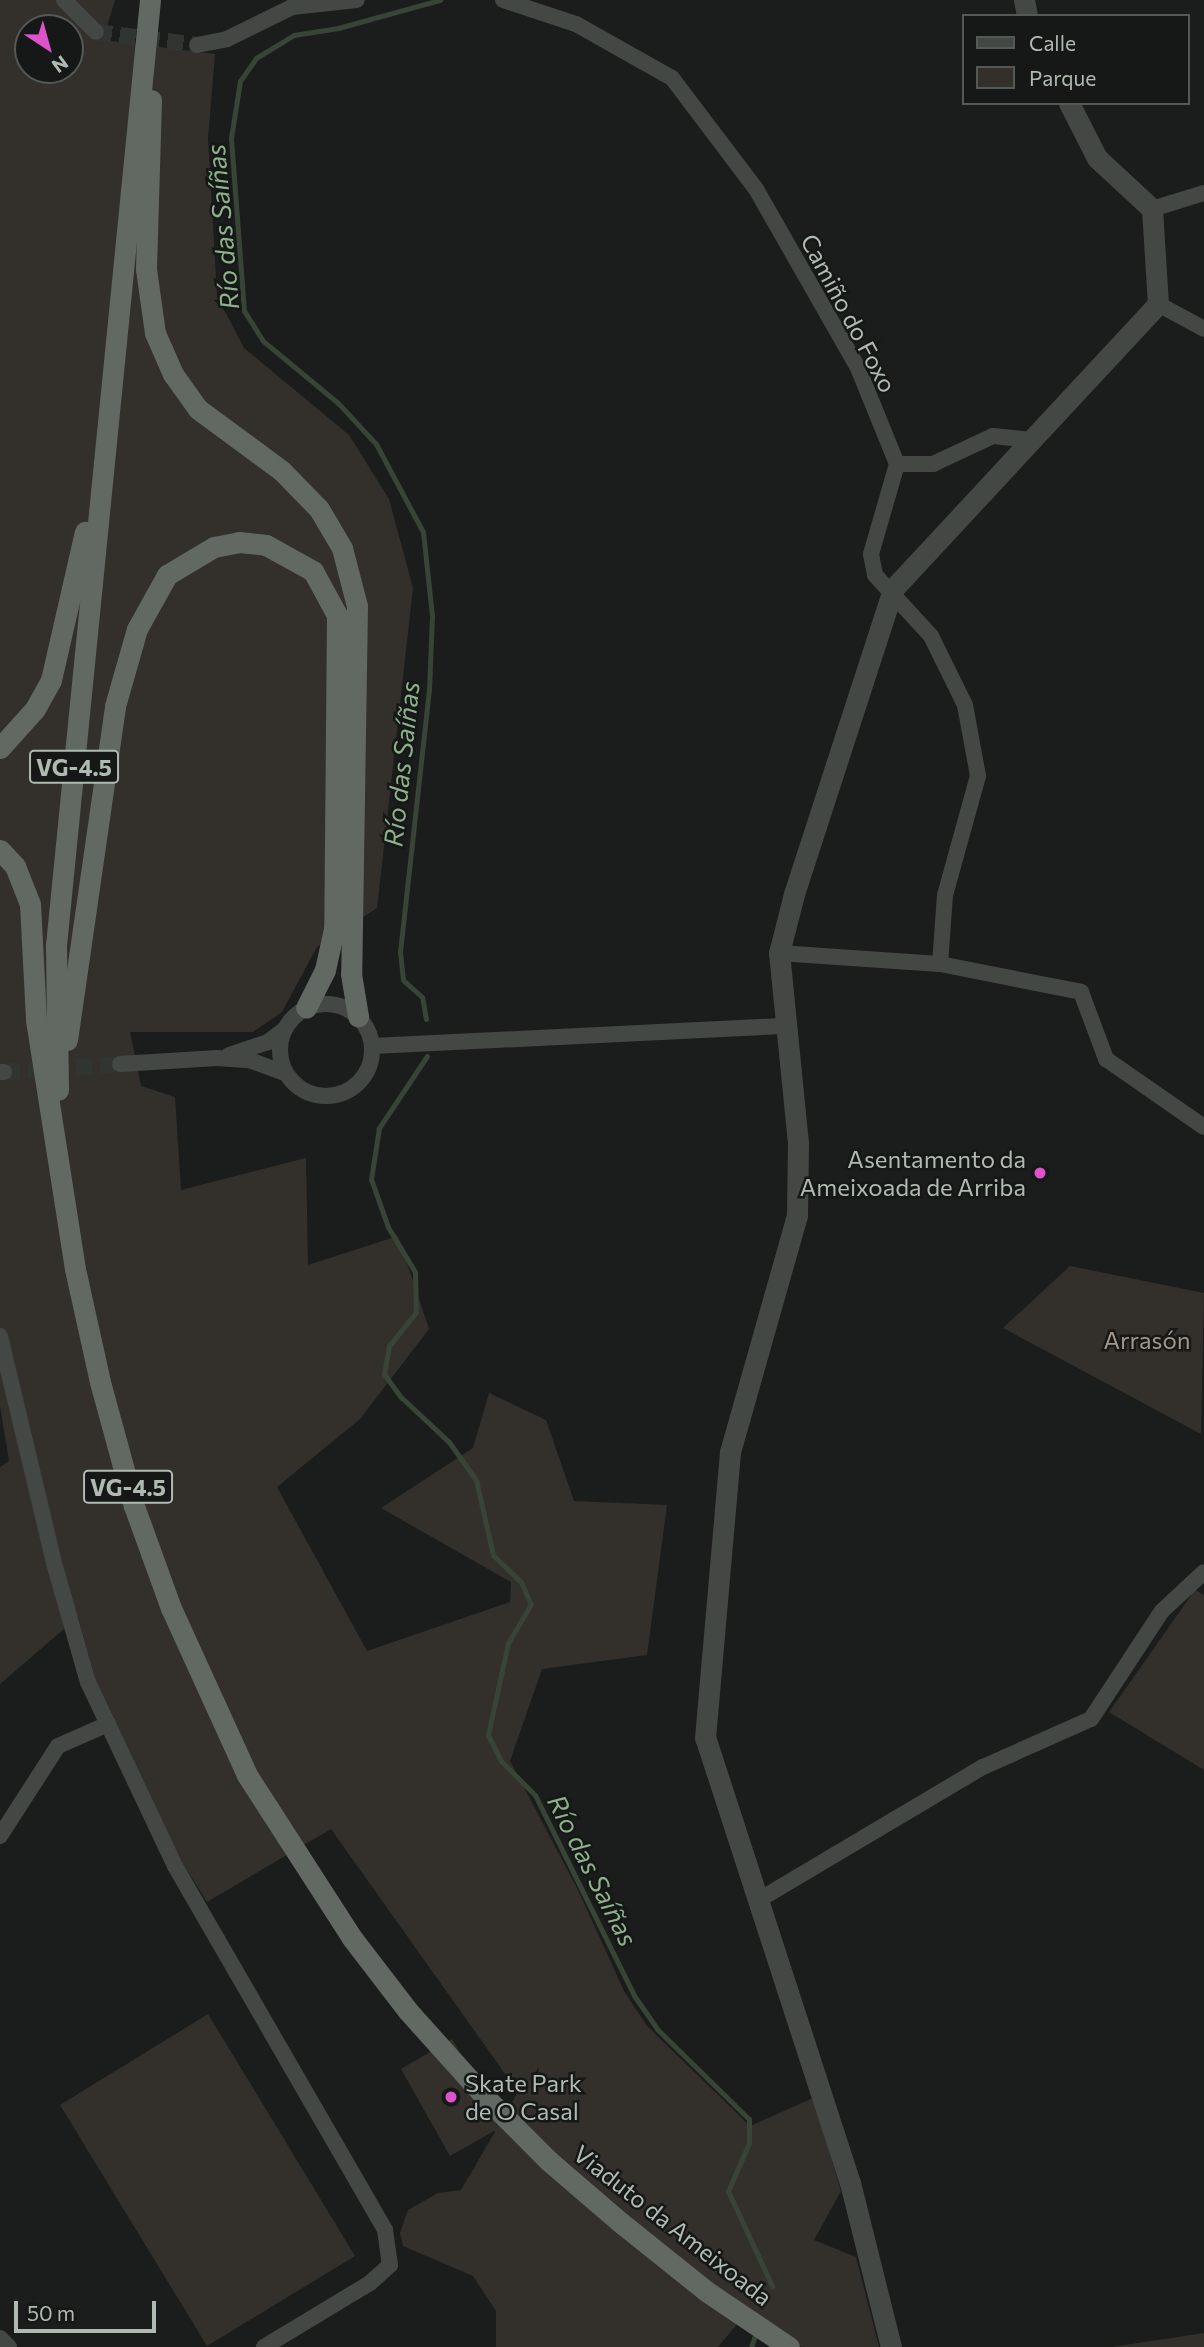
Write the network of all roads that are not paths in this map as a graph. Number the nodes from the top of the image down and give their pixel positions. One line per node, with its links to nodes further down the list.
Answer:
1 (64, 0): 5 (street)
2 (150, 0): 13 (highway, VG-4.5); 21 (highway)
3 (357, 0): 6 (street)
4 (503, 0): 14 (street, Camiño do Foxo)
5 (96, 32)
6 (197, 45)
7 (1070, 105): 9 (street)
8 (1204, 193): 9 (street)
9 (1152, 209): 10 (street)
10 (1158, 304): 11 (street); 12 (street)
11 (1204, 329)
12 (1030, 440): 14 (street); 15 (street)
13 (103, 445): 16 (highway); 28 (highway, VG-4.5)
14 (897, 464): 15 (street)
15 (893, 589): 18 (street); 19 (street)
16 (0, 748)
17 (0, 850): 30 (highway)
18 (779, 953): 19 (street); 22 (street)
19 (940, 964): 29 (street)
20 (306, 1008): 21 (street); 23 (street); 28 (highway)
21 (358, 1016): 24 (street)
22 (787, 1026): 24 (street); 36 (street)
23 (284, 1030): 25 (street); 27 (street)
24 (373, 1046): 27 (street)
25 (216, 1059): 26 (street); 27 (street)
26 (120, 1064)
27 (285, 1073)
28 (58, 1091): 30 (highway, VG-4.5)
29 (1204, 1127)
30 (62, 1183): 40 (highway, Viaduto da Ameixoada / VG-4.5)
31 (0, 1336): 32 (street)
32 (6, 1392): 34 (street)
33 (1204, 1572): 36 (street)
34 (108, 1724): 35 (street); 39 (street)
35 (0, 1836)
36 (757, 1901): 41 (street)
37 (0, 2338): 38 (street)
38 (9, 2347)
39 (264, 2347)
40 (789, 2347)
41 (891, 2347)

